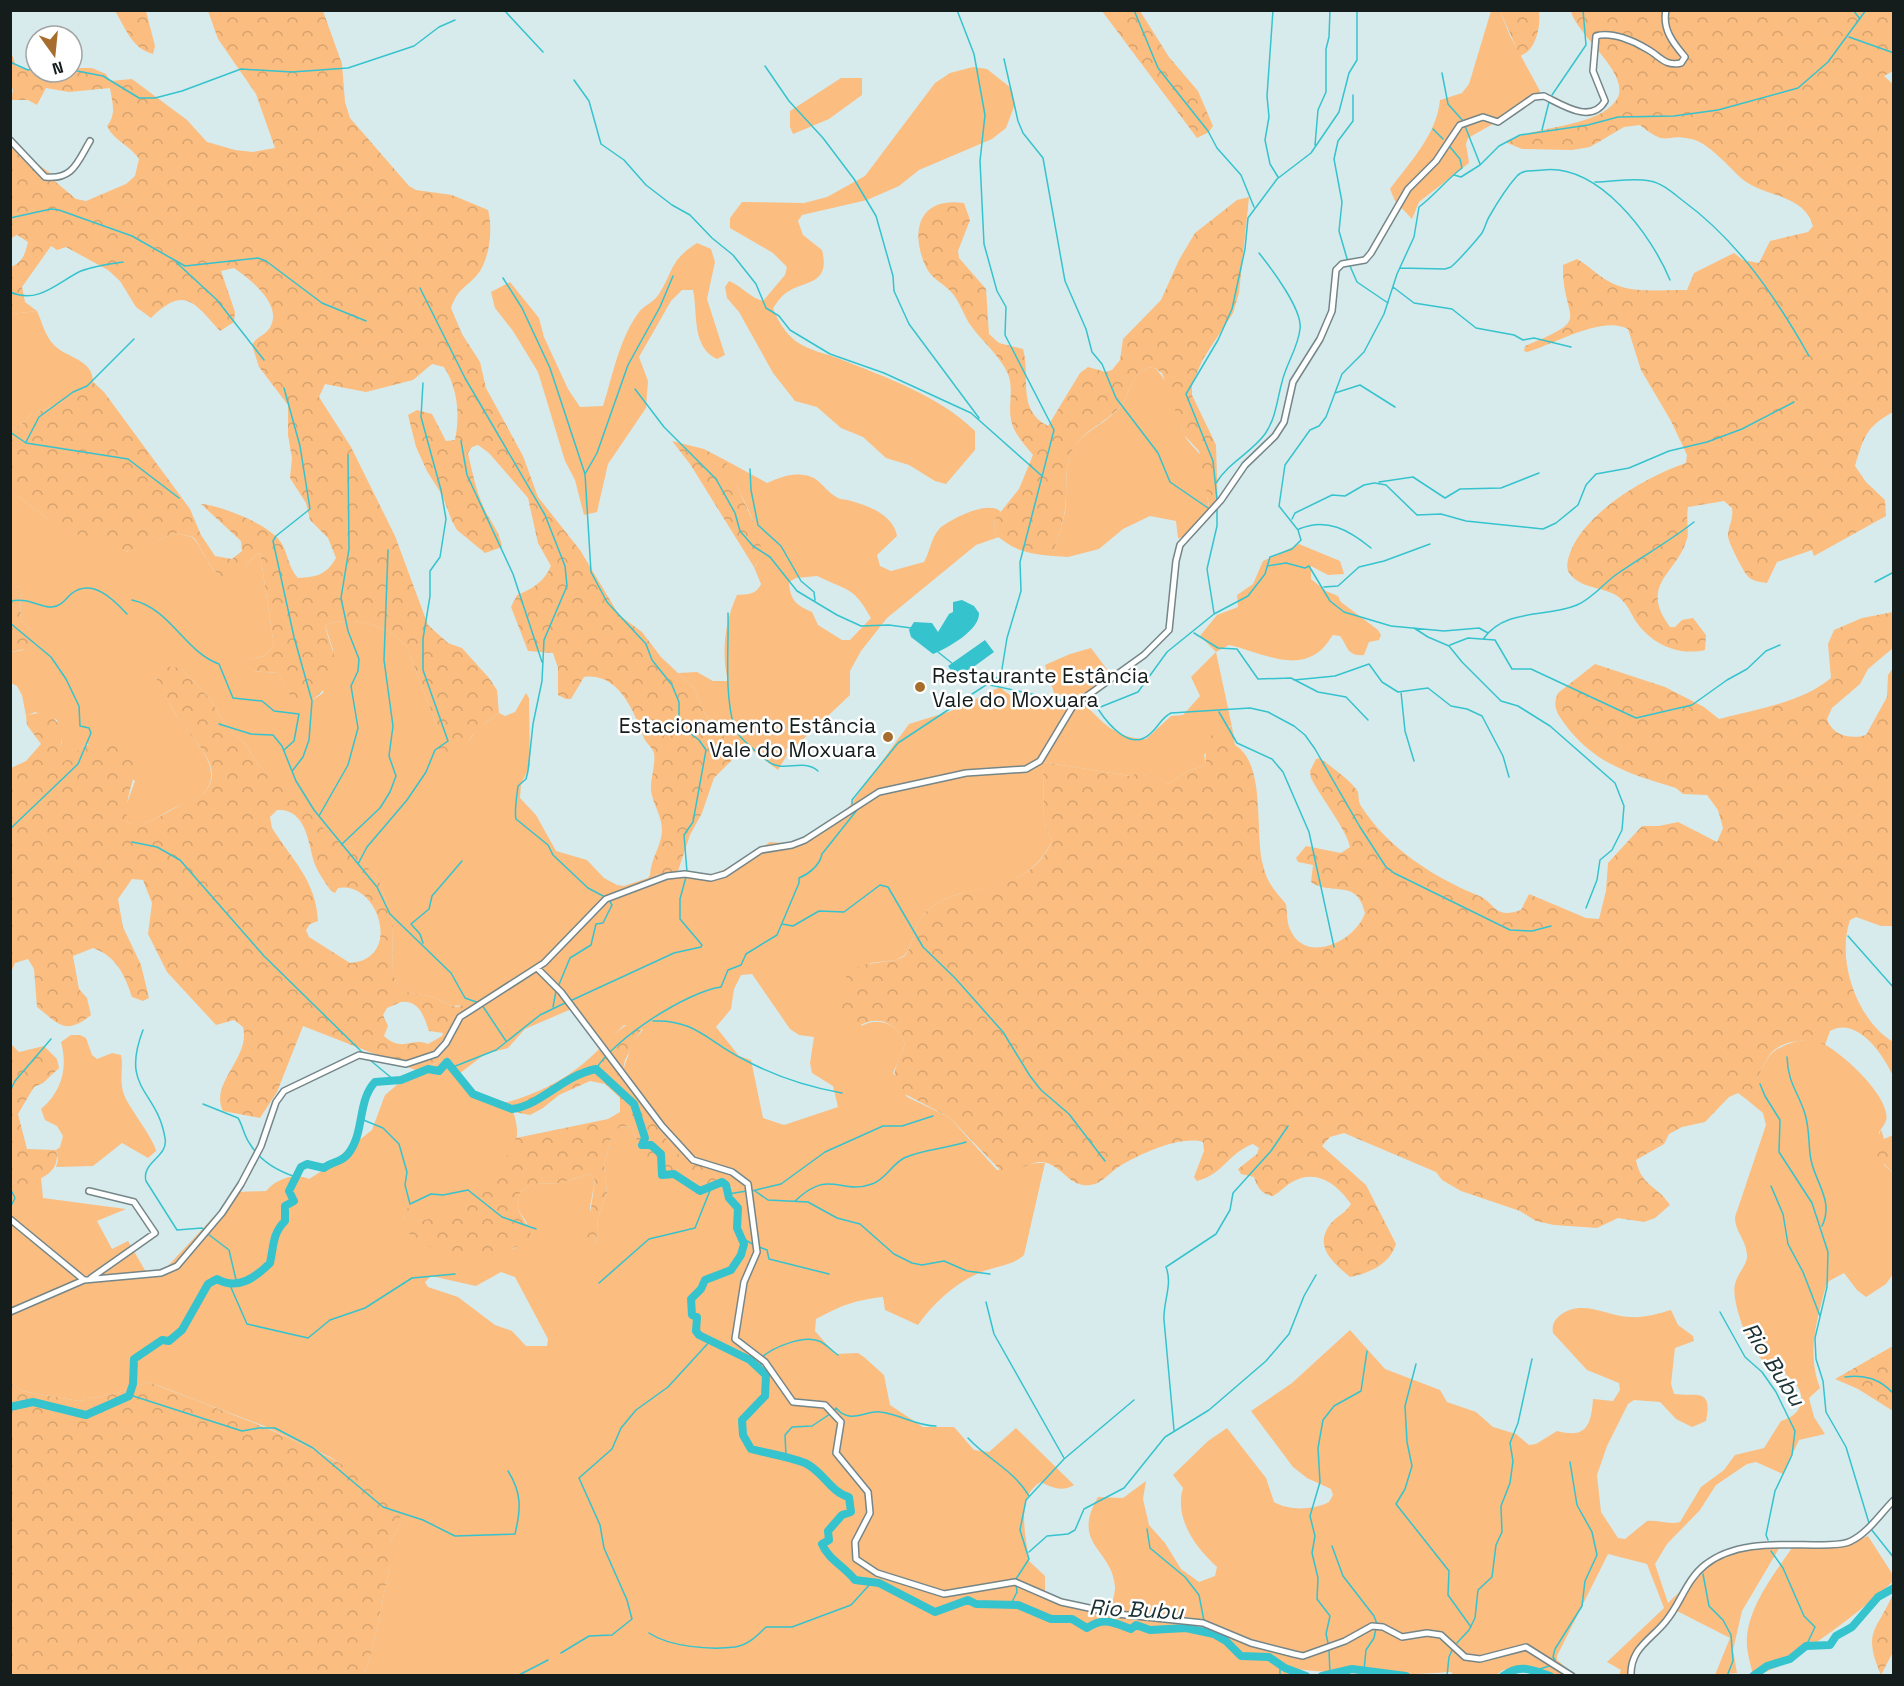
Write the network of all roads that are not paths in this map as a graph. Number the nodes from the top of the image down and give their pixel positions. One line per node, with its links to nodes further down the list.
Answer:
1 (1666, 10): 4 (street)
2 (10, 140): 3 (street)
3 (90, 141)
4 (537, 968): 7 (street); 10 (street)
5 (89, 1191): 7 (street)
6 (10, 1219): 7 (street)
7 (87, 1280): 8 (street)
8 (10, 1312)
9 (1893, 1500): 11 (street)
10 (1572, 1676)
11 (1631, 1676)

